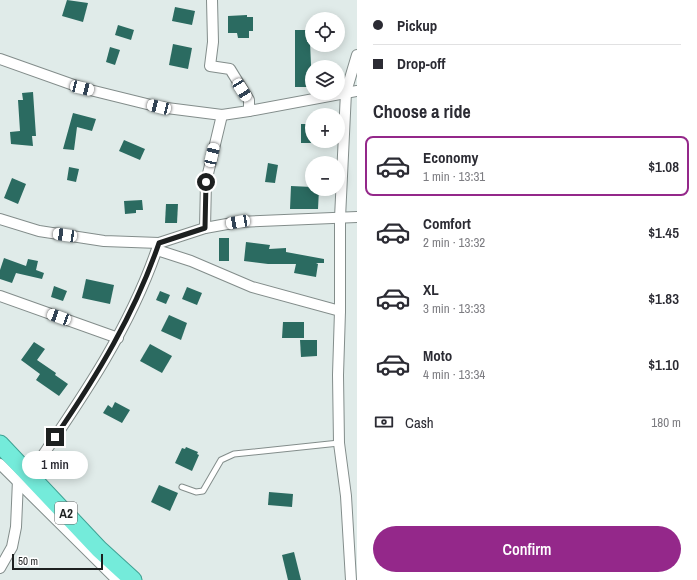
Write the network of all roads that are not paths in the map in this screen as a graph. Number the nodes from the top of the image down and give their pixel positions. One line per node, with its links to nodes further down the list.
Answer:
1 (212, 0): 6 (street)
2 (357, 55): 5 (street)
3 (0, 59): 7 (street)
4 (357, 90): 5 (street)
5 (346, 92): 6 (street); 8 (street)
6 (249, 111): 7 (street)
7 (222, 115): 11 (street)
8 (340, 218): 9 (street); 11 (street); 14 (street)
9 (357, 218)
10 (0, 219): 12 (street)
11 (205, 228): 12 (street)
12 (158, 246): 14 (street); 15 (street)
13 (0, 296): 15 (street)
14 (340, 311): 16 (street)
15 (118, 338): 19 (street)
16 (338, 443): 20 (lane); 21 (street)
17 (0, 444): 18 (highway, A2)
18 (8, 463): 19 (highway, A2)
19 (24, 479): 22 (street); 23 (street); 24 (highway, A2)
20 (182, 487)
21 (354, 564): 25 (street)
22 (0, 568)
23 (117, 580)
24 (133, 580)
25 (351, 580)

